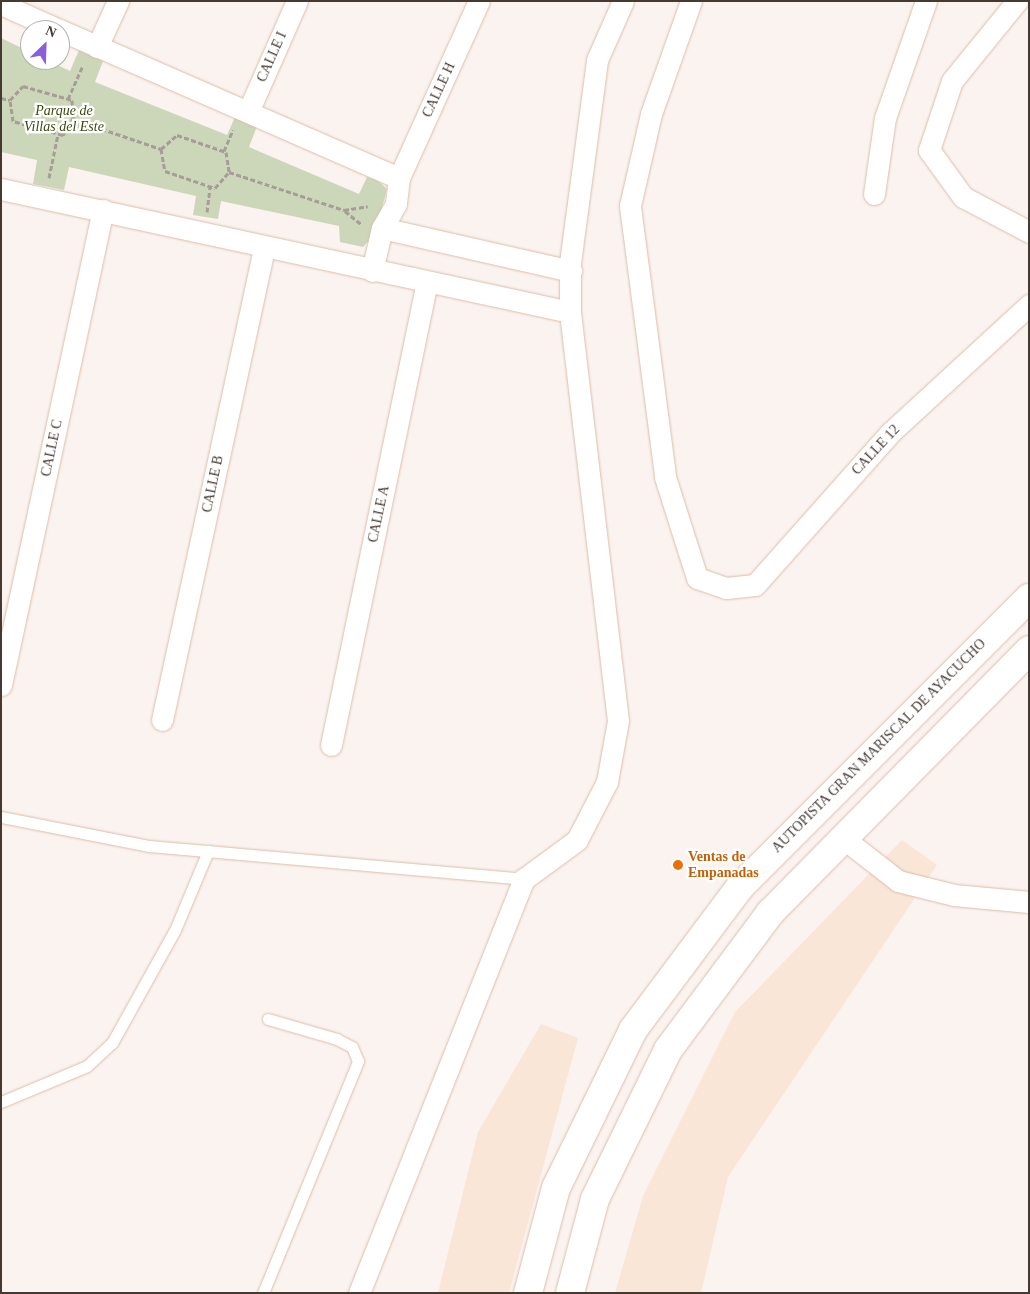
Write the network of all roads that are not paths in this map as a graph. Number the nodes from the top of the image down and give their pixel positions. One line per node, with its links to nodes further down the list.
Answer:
1 (118, 1): 11 (street)
2 (297, 1): 12 (street, CALLE I)
3 (479, 1): 13 (street, CALLE H)
4 (623, 1): 21 (street)
5 (691, 1): 23 (street, CALLE 12)
6 (926, 1): 15 (street)
7 (1017, 1): 18 (street)
8 (1, 4): 9 (street)
9 (37, 20)
10 (70, 37): 11 (street)
11 (92, 52): 12 (street)
12 (242, 116): 13 (street)
13 (399, 178): 17 (street, CALLE H)
14 (1, 189): 16 (street)
15 (874, 194)
16 (103, 210): 19 (street); 27 (street, CALLE C)
17 (373, 227): 20 (street, CALLE H); 21 (street)
18 (1029, 232)
19 (264, 247): 20 (street); 28 (street, CALLE B)
20 (372, 271): 22 (street)
21 (571, 271): 24 (street)
22 (427, 282): 24 (street); 29 (street, CALLE A)
23 (1029, 305)
24 (570, 312): 33 (street)
25 (1029, 598): 39 (highway, AUTOPISTA GRAN MARISCAL DE AYACUCHO)
26 (1029, 650): 31 (highway)
27 (1, 685)
28 (162, 720)
29 (331, 745)
30 (1, 817): 32 (lane)
31 (844, 838): 34 (street); 40 (highway)
32 (208, 851): 33 (lane); 36 (lane)
33 (524, 879): 38 (street)
34 (1029, 902)
35 (268, 1019): 37 (lane)
36 (1, 1102)
37 (263, 1293)
38 (359, 1293)
39 (528, 1293)
40 (570, 1293)

